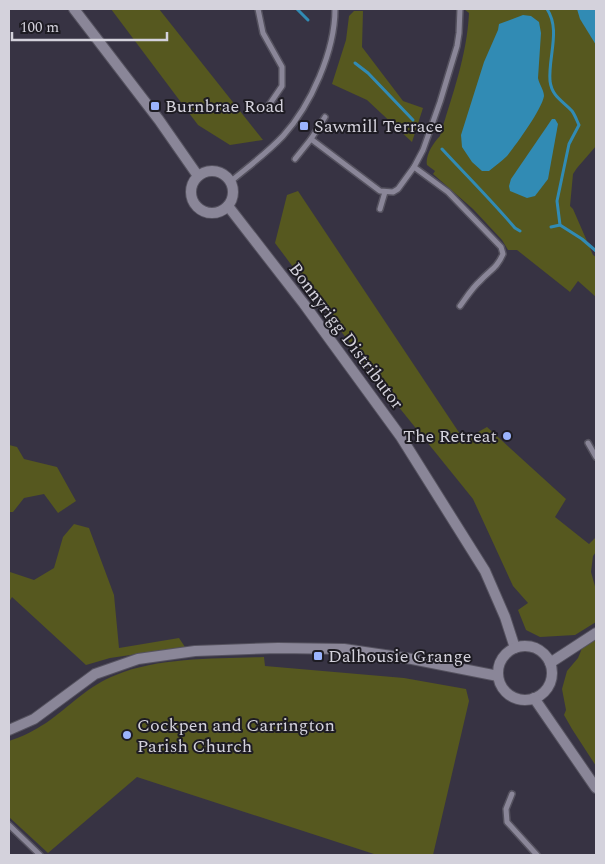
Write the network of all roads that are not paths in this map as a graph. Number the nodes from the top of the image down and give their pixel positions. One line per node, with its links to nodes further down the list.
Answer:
1 (74, 9): 10 (main road)
2 (258, 9): 5 (street)
3 (335, 9): 11 (street)
4 (460, 9): 9 (street)
5 (269, 106)
6 (325, 117): 7 (street)
7 (312, 139): 8 (street); 12 (street)
8 (295, 159)
9 (414, 167): 12 (street); 15 (street)
10 (198, 176): 11 (main road); 13 (main road)
11 (230, 182): 13 (main road)
12 (385, 192): 14 (street)
13 (228, 206): 19 (main road, Bonnyrigg Distributor)
14 (380, 209)
15 (460, 306)
16 (588, 443): 17 (street)
17 (596, 457)
18 (596, 633): 20 (main road)
19 (515, 648): 20 (main road); 21 (main road)
20 (550, 663): 22 (main road)
21 (498, 676): 22 (main road); 23 (main road)
22 (534, 698): 24 (main road)
23 (9, 730)
24 (596, 788)
25 (512, 794): 28 (street)
26 (9, 825): 27 (street)
27 (40, 855)
28 (537, 855)

